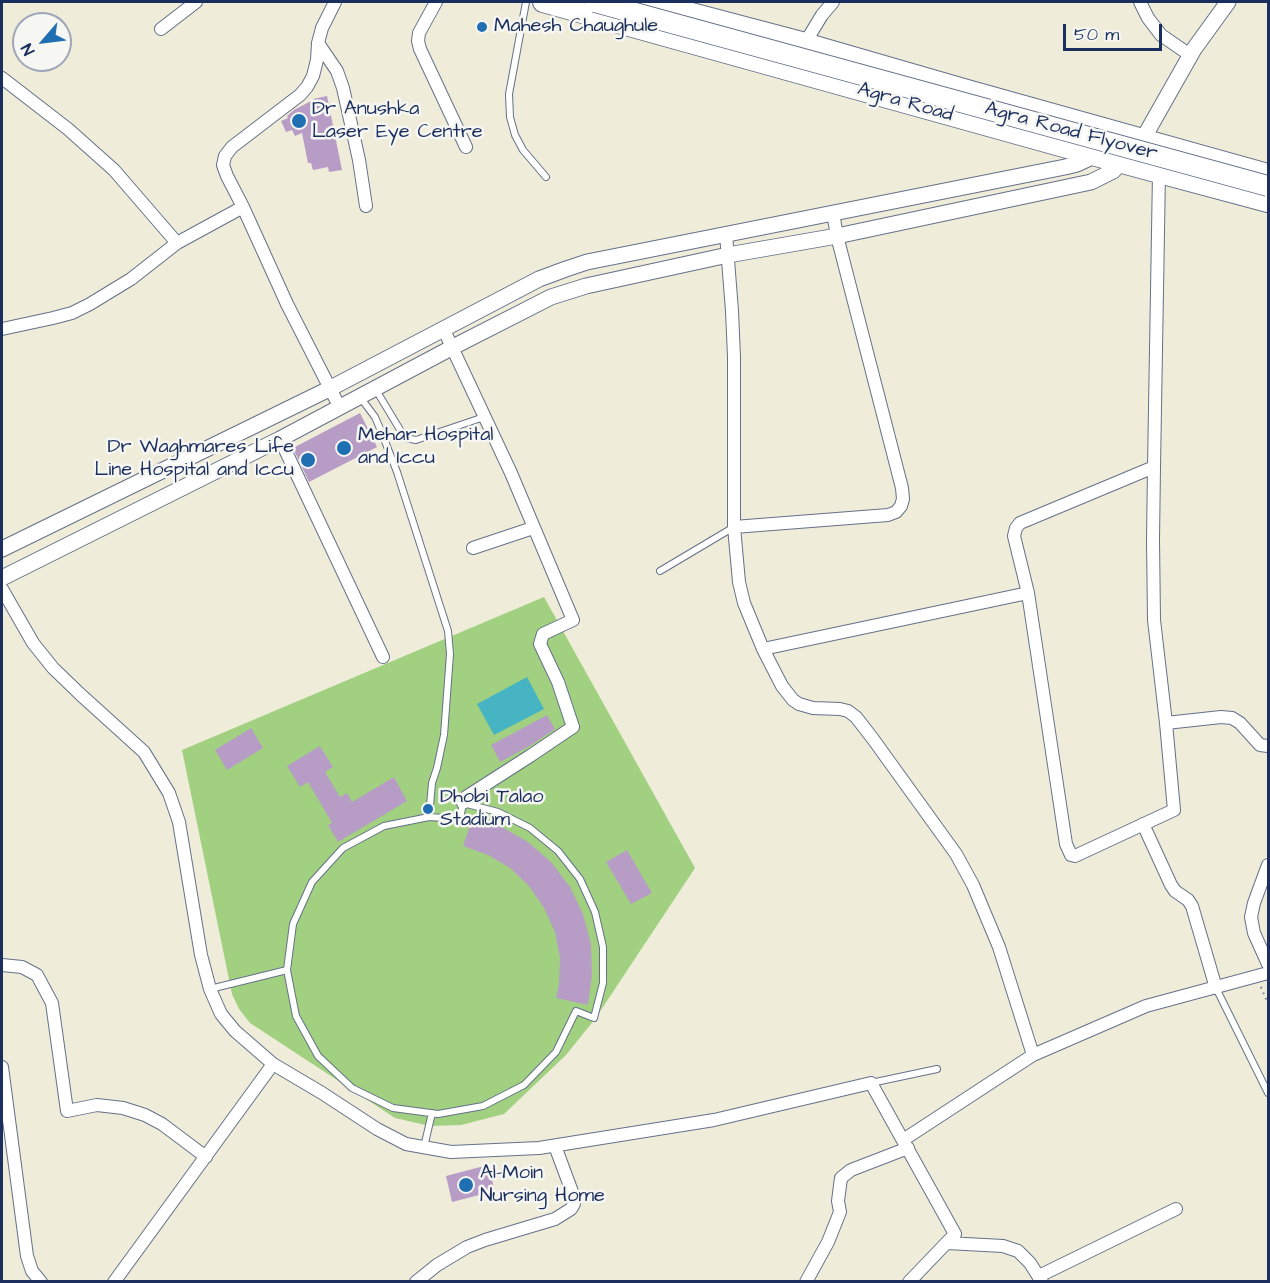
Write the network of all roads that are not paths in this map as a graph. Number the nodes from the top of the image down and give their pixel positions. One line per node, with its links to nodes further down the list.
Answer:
1 (196, 2): 12 (street)
2 (335, 2): 13 (street)
3 (436, 2): 19 (street)
4 (526, 2): 24 (lane)
5 (543, 2): 20 (highway, Agra Road)
6 (595, 2): 25 (highway, Agra Road Flyover, bridge)
7 (650, 2): 11 (highway, Agra Road)
8 (833, 2): 14 (street)
9 (1140, 2): 15 (street)
10 (1228, 2): 15 (street)
11 (671, 4): 14 (highway, Agra Road)
12 (161, 28)
13 (318, 43): 27 (street); 28 (street)
14 (805, 43): 17 (highway, Agra Road)
15 (1190, 55): 18 (street)
16 (2, 78): 32 (street)
17 (1123, 133): 18 (highway, Agra Road); 20 (street)
18 (1151, 141): 21 (street); 22 (street); 23 (highway, Agra Road)
19 (466, 147)
20 (1096, 156): 21 (highway, Agra Road); 29 (street)
21 (1120, 163): 22 (highway, Agra Road); 31 (street)
22 (1159, 173): 26 (highway, Agra Road); 43 (street)
23 (1269, 174)
24 (546, 177)
25 (1269, 186)
26 (1269, 202)
27 (366, 206)
28 (243, 207): 32 (street); 37 (street)
29 (833, 213): 30 (street); 31 (street)
30 (726, 234): 33 (street); 34 (street)
31 (837, 236): 33 (street); 44 (street)
32 (177, 243): 35 (street)
33 (728, 255): 36 (street); 44 (street)
34 (443, 328): 36 (street); 37 (street)
35 (2, 329)
36 (453, 347): 38 (street); 41 (street)
37 (329, 388): 40 (street); 47 (street)
38 (375, 389): 39 (street); 41 (lane)
39 (360, 397): 40 (street); 58 (lane)
40 (340, 408): 42 (street)
41 (485, 417): 45 (street)
42 (280, 439): 49 (street); 53 (street)
43 (1154, 467): 51 (street); 54 (street)
44 (734, 527): 48 (lane); 52 (street)
45 (533, 528): 46 (street); 57 (street)
46 (473, 548)
47 (2, 549)
48 (660, 571)
49 (2, 578)
50 (2, 589): 66 (street)
51 (1028, 593): 52 (street); 59 (street)
52 (763, 649): 67 (street)
53 (383, 657)
54 (1166, 723): 55 (street); 59 (street)
55 (1267, 747): 56 (street)
56 (1269, 760)
57 (463, 803): 58 (lane); 73 (lane)
58 (429, 817): 63 (lane)
59 (1143, 824): 65 (street)
60 (1269, 865): 61 (street)
61 (1269, 964)
62 (2, 965): 77 (street)
63 (287, 970): 66 (lane); 73 (lane)
64 (1262, 975): 65 (street)
65 (1216, 988): 67 (street); 72 (lane)
66 (210, 989): 68 (street)
67 (1033, 1055): 74 (street)
68 (273, 1064): 76 (street); 77 (street)
69 (2, 1067): 81 (street)
70 (937, 1069): 71 (lane)
71 (871, 1083): 74 (street); 75 (street)
72 (1269, 1093)
73 (432, 1113): 76 (lane)
74 (905, 1144): 79 (street); 84 (street)
75 (555, 1146): 76 (street); 83 (street)
76 (424, 1147)
77 (206, 1157): 82 (street)
78 (1176, 1209): 80 (street)
79 (947, 1243): 80 (street); 85 (street)
80 (1041, 1279)
81 (41, 1281)
82 (114, 1281)
83 (416, 1281)
84 (806, 1281)
85 (909, 1281)

